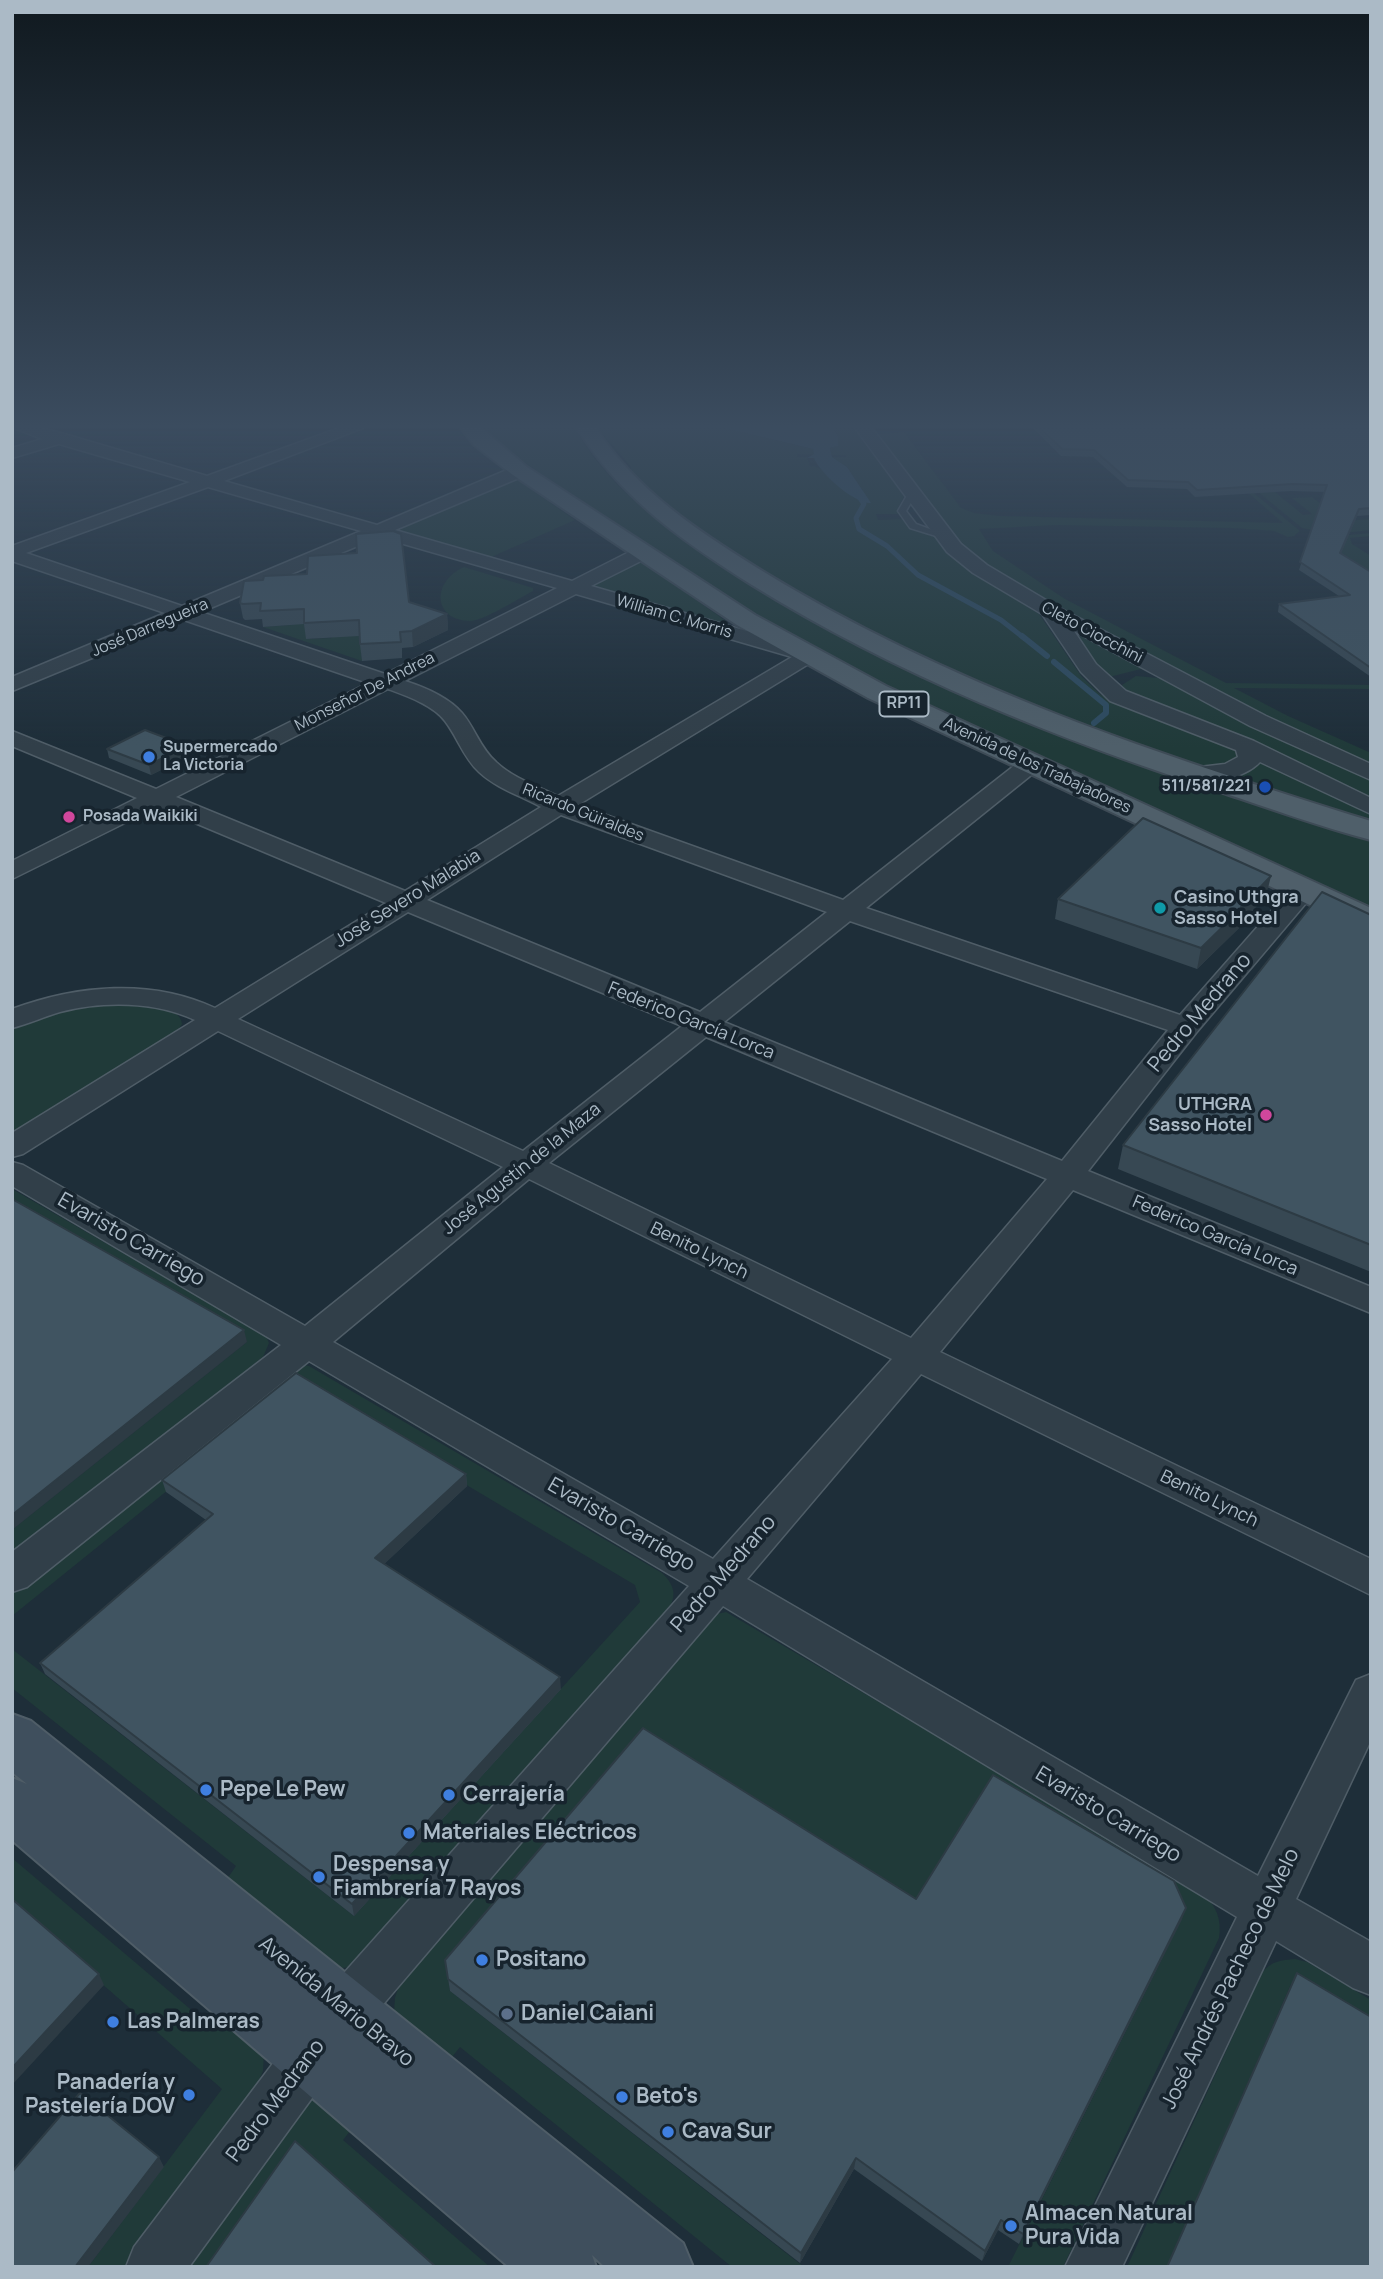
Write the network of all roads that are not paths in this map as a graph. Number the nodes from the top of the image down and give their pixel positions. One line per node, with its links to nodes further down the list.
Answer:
1 (65, 534): 8 (street)
2 (369, 534): 11 (street, José Darregueira)
3 (388, 534): 9 (street, William C. Morris)
4 (617, 534): 7 (main road, Avenida de los Trabajadores / RP11)
5 (693, 534): 21 (main road, RP11)
6 (943, 534): 10 (street, Cleto Ciocchini)
7 (644, 552): 9 (street, Monseñor De Andrea); 12 (main road, Avenida de los Trabajadores / RP11)
8 (12, 554): 11 (street, Ricardo Güiraldes)
9 (570, 588): 12 (street, William C. Morris); 14 (street, Monseñor De Andrea)
10 (1049, 610): 13 (street, Cleto Ciocchini); 16 (street)
11 (184, 614): 14 (street, Ricardo Güiraldes); 15 (street, José Darregueira)
12 (805, 655): 19 (main road, Avenida de los Trabajadores / RP11); 23 (street, José Severo Malabia)
13 (1171, 676): 16 (street); 20 (street, Cleto Ciocchini)
14 (386, 681): 22 (street, Monseñor De Andrea); 23 (street, Ricardo Güiraldes)
15 (12, 685)
16 (1118, 696): 18 (street)
17 (12, 738): 22 (street, Federico García Lorca)
18 (1245, 746): 21 (street); 24 (street)
19 (1032, 763): 27 (main road, Avenida de los Trabajadores / RP11); 29 (street, José Agustín de la Maza)
20 (1371, 773)
21 (1191, 774): 25 (main road, RP11)
22 (156, 798): 26 (street, Monseñor De Andrea); 28 (street, Federico García Lorca)
23 (559, 806): 28 (street, José Severo Malabia); 29 (street, Ricardo Güiraldes)
24 (1371, 807)
25 (1371, 831)
26 (12, 871)
27 (1306, 889): 30 (main road, Avenida de los Trabajadores / RP11); 34 (street, Pedro Medrano)
28 (405, 902): 32 (street, José Severo Malabia); 33 (street, Federico García Lorca)
29 (845, 910): 33 (street, José Agustín de la Maza); 34 (street, Ricardo Güiraldes)
30 (1371, 921)
31 (12, 1018): 32 (street, Benito Lynch)
32 (214, 1020): 35 (street, José Severo Malabia); 36 (street, Benito Lynch)
33 (703, 1026): 36 (street, José Agustín de la Maza); 38 (street, Federico García Lorca)
34 (1186, 1027): 38 (street, Pedro Medrano)
35 (12, 1147)
36 (526, 1165): 40 (street, José Agustín de la Maza); 41 (street, Benito Lynch)
37 (12, 1172): 40 (street, Evaristo Carriego)
38 (1068, 1175): 39 (street, Federico García Lorca); 41 (street, Pedro Medrano)
39 (1371, 1301)
40 (309, 1342): 42 (street, José Agustín de la Maza); 44 (street, Evaristo Carriego)
41 (915, 1357): 43 (street, Benito Lynch); 44 (street, Pedro Medrano)
42 (12, 1574)
43 (1371, 1578)
44 (717, 1582): 48 (street, Evaristo Carriego); 50 (street, Pedro Medrano)
45 (1371, 1693): 48 (street, José Andrés Pacheco de Melo)
46 (12, 1738): 50 (main road, Avenida Mario Bravo)
47 (12, 1804): 50 (main road, Avenida Mario Bravo)
48 (1265, 1908): 49 (street, Evaristo Carriego); 54 (street, José Andrés Pacheco de Melo)
49 (1371, 1970)
50 (327, 2032): 51 (street, Pedro Medrano); 52 (main road, Avenida Mario Bravo); 53 (main road, Avenida Mario Bravo)
51 (154, 2267)
52 (562, 2267)
53 (660, 2267)
54 (1093, 2267)

